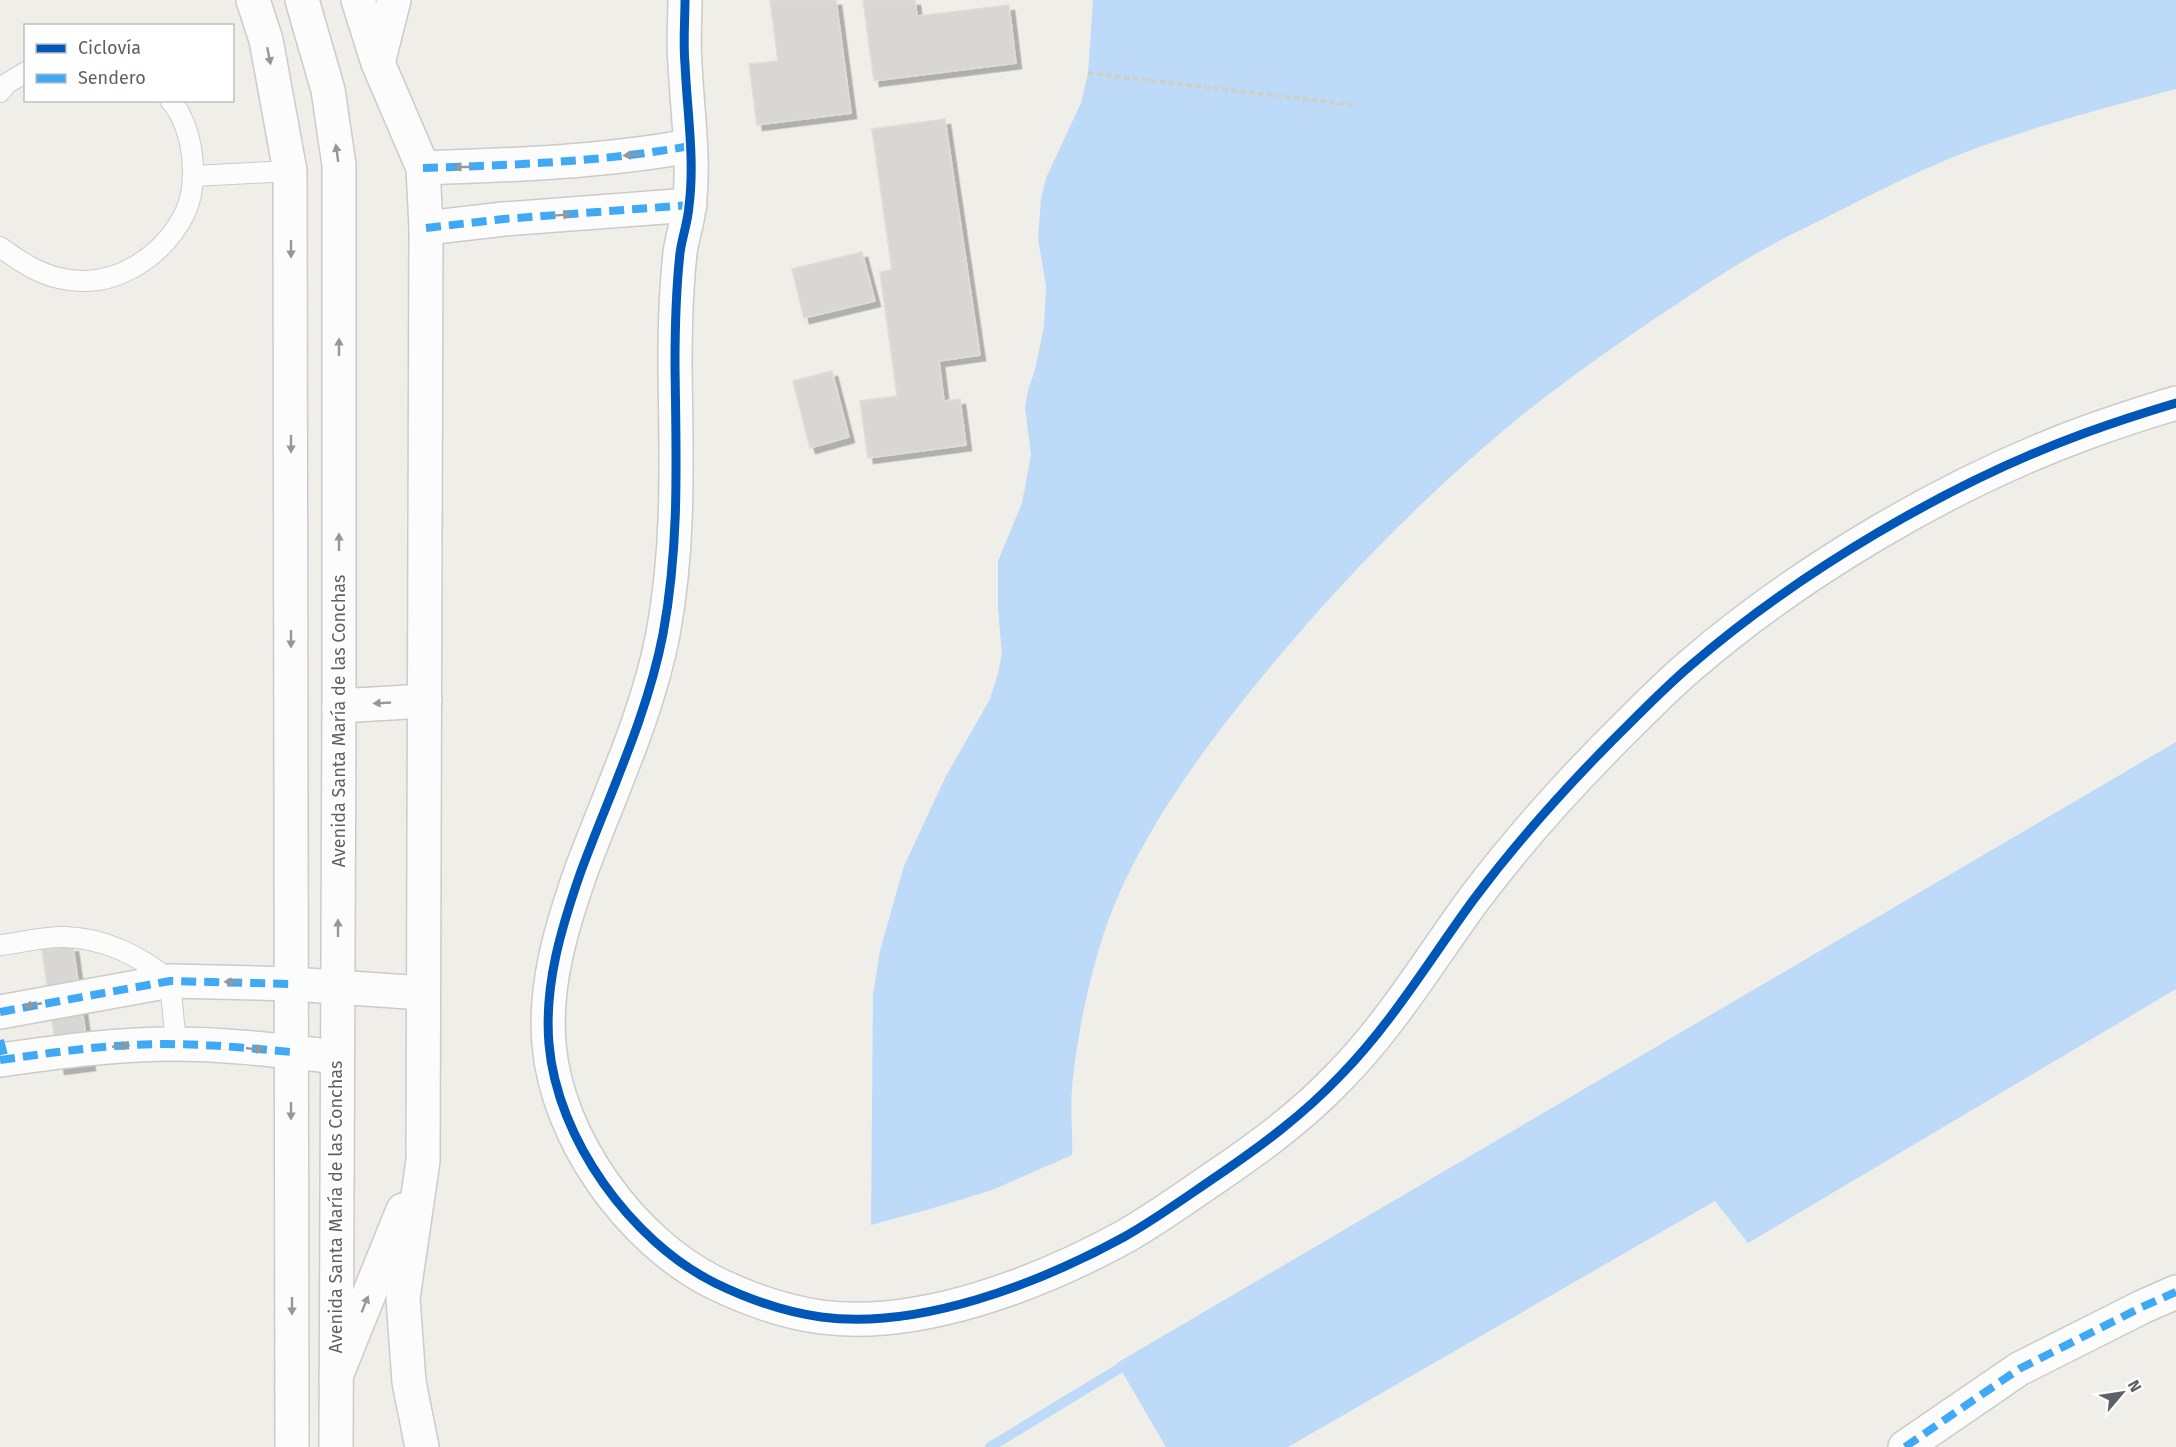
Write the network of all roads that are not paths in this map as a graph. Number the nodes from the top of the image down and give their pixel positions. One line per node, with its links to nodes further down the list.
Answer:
1 (253, 0): 12 (street, one-way to 12)
2 (302, 0): 19 (street, Avenida Santa María de las Conchas, one-way to 2)
3 (358, 0): 6 (street)
4 (394, 0): 6 (street)
5 (686, 0): 10 (street)
6 (378, 63): 11 (street)
7 (24, 73): 8 (lane)
8 (0, 92)
9 (172, 102): 13 (lane)
10 (690, 146): 11 (street, one-way to 11); 14 (street)
11 (423, 168): 15 (street)
12 (290, 171): 13 (lane); 22 (street, one-way to 22)
13 (194, 176): 16 (lane)
14 (690, 205): 15 (street, one-way to 14); 17 (street)
15 (426, 228): 18 (street)
16 (0, 247)
17 (2176, 403)
18 (424, 701): 19 (street, one-way to 19); 24 (street)
19 (339, 706): 23 (street, Avenida Santa María de las Conchas, one-way to 19)
20 (0, 945): 21 (lane)
21 (170, 981): 22 (street, one-way to 21); 25 (street, one-way to 25); 26 (lane)
22 (292, 984): 23 (street); 27 (street)
23 (338, 987): 24 (street); 29 (street, Avenida Santa María de las Conchas)
24 (423, 993): 30 (street)
25 (0, 1011)
26 (176, 1044): 27 (street, one-way to 27); 28 (street, one-way to 26)
27 (291, 1052): 29 (street); 33 (street, one-way to 33)
28 (2, 1053)
29 (337, 1057): 32 (street, Avenida Santa María de las Conchas)
30 (423, 1161): 32 (street, one-way to 30); 35 (street)
31 (2176, 1292): 36 (street)
32 (335, 1378): 34 (street, Avenida Santa María de las Conchas)
33 (292, 1447)
34 (336, 1447)
35 (422, 1447)
36 (1905, 1447)

